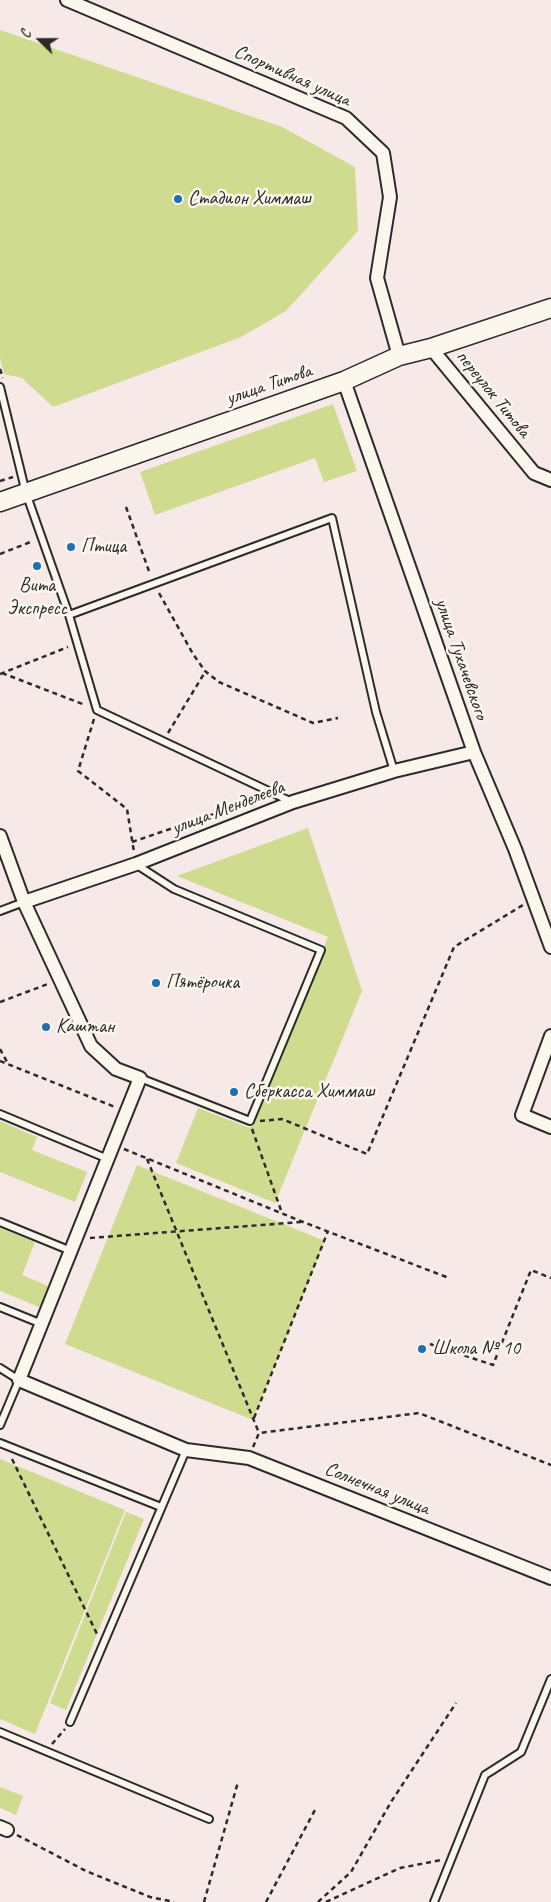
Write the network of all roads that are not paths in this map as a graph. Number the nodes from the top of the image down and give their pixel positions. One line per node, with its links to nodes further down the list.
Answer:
1 (68, 0): 4 (street, Спортивная улица)
2 (551, 308): 3 (street, улица Титова)
3 (431, 348): 4 (street, улица Титова); 7 (street, переулок Титова)
4 (399, 356): 5 (street, улица Титова)
5 (344, 381): 8 (street, улица Титова); 11 (street, улица Тухачевского)
6 (2, 385): 8 (lane)
7 (551, 480)
8 (26, 493): 9 (street, улица Титова); 10 (lane)
9 (0, 502)
10 (70, 615): 12 (lane); 13 (lane)
11 (474, 752): 12 (street, улица Менделеева); 18 (street, улица Тухачевского)
12 (394, 771): 13 (street, улица Менделеева)
13 (293, 802): 15 (street, улица Менделеева)
14 (0, 836): 16 (street)
15 (136, 864): 16 (street, улица Менделеева); 20 (lane)
16 (24, 902): 17 (lane, улица Менделеева); 20 (street)
17 (0, 911)
18 (551, 947)
19 (551, 1036): 22 (street)
20 (140, 1078): 23 (street)
21 (0, 1114): 23 (lane)
22 (551, 1127)
23 (108, 1159): 25 (street)
24 (0, 1222): 25 (lane)
25 (73, 1245): 27 (street)
26 (0, 1307): 27 (lane)
27 (42, 1324): 29 (street)
28 (0, 1368): 29 (lane, Солнечная улица)
29 (18, 1380): 30 (lane); 32 (street, Солнечная улица)
30 (0, 1425)
31 (2, 1443): 33 (lane)
32 (186, 1450): 33 (lane); 34 (street, Солнечная улица)
33 (161, 1507): 36 (lane)
34 (551, 1578)
35 (551, 1679): 39 (lane)
36 (70, 1722)
37 (0, 1732): 38 (lane)
38 (209, 1819)
39 (434, 1902)

